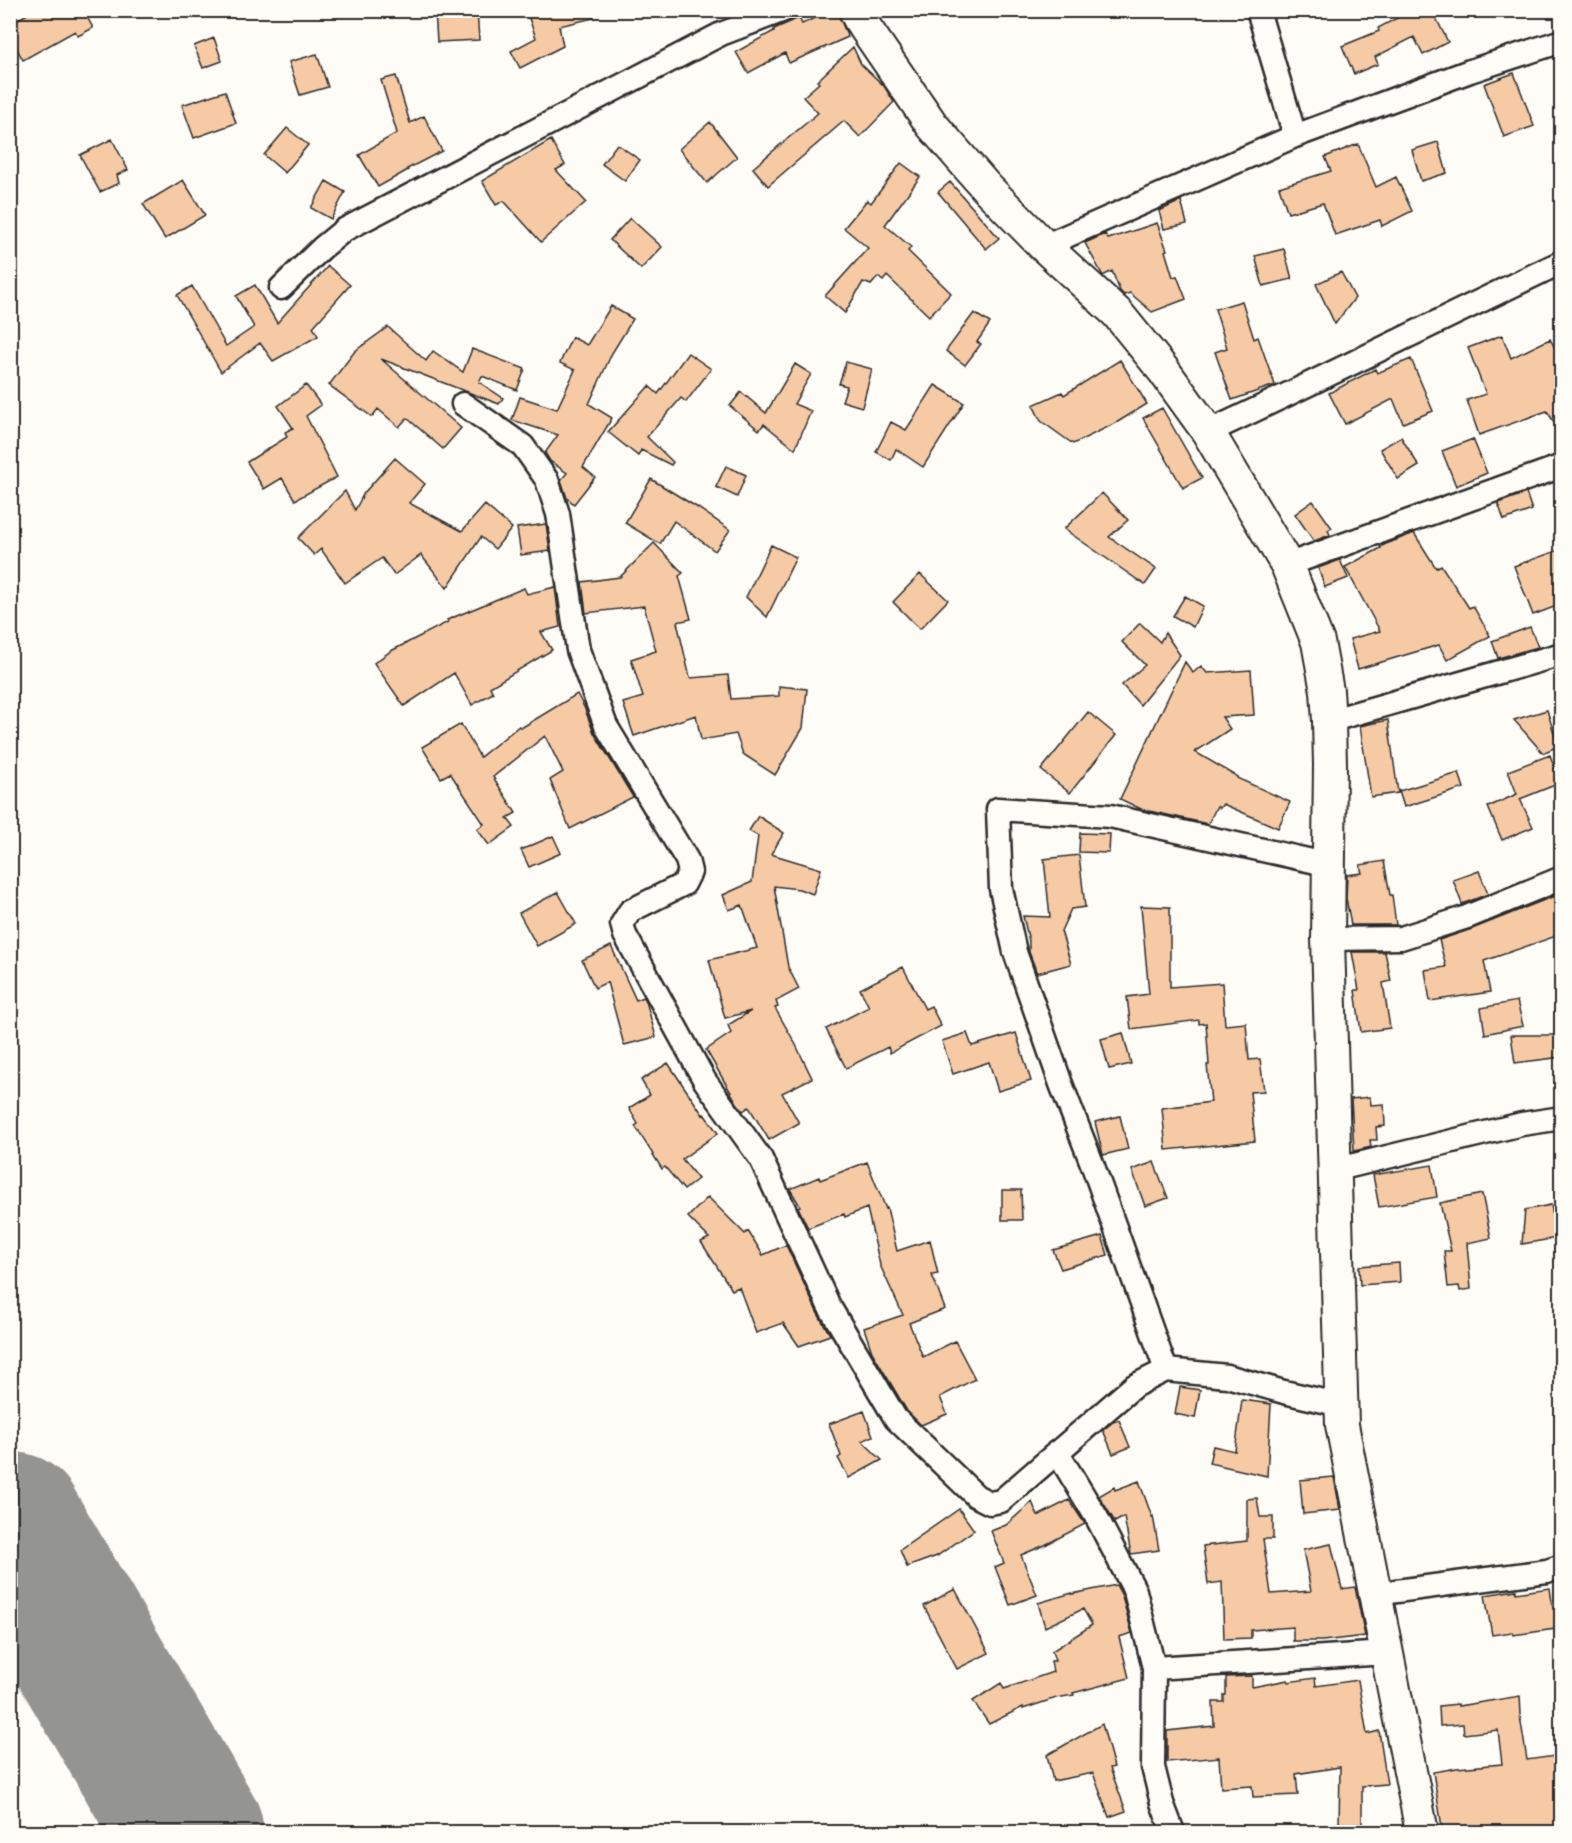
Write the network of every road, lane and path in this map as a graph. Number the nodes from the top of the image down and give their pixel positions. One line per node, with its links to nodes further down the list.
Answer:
1 (784, 10): 8 (street)
2 (855, 10): 6 (main road)
3 (1258, 10): 5 (street)
4 (1562, 40): 5 (street)
5 (1295, 136): 6 (street)
6 (1044, 246): 10 (main road)
7 (1562, 262): 10 (street)
8 (281, 288)
9 (463, 404): 22 (street)
10 (1208, 432): 12 (main road)
11 (1562, 466): 12 (street)
12 (1287, 565): 14 (main road)
13 (1562, 654): 14 (street)
14 (1329, 721): 15 (main road)
15 (1330, 865): 17 (main road); 20 (street)
16 (1562, 878): 17 (street)
17 (1328, 939): 19 (main road)
18 (1562, 1118): 19 (street)
19 (1334, 1170): 21 (main road)
20 (1166, 1370): 21 (street); 22 (street)
21 (1341, 1405): 24 (main road)
22 (1057, 1452): 26 (street)
23 (1562, 1566): 24 (street)
24 (1374, 1594): 25 (main road)
25 (1386, 1653): 26 (street); 28 (main road)
26 (1154, 1668): 27 (street)
27 (1173, 1833)
28 (1422, 1833)

